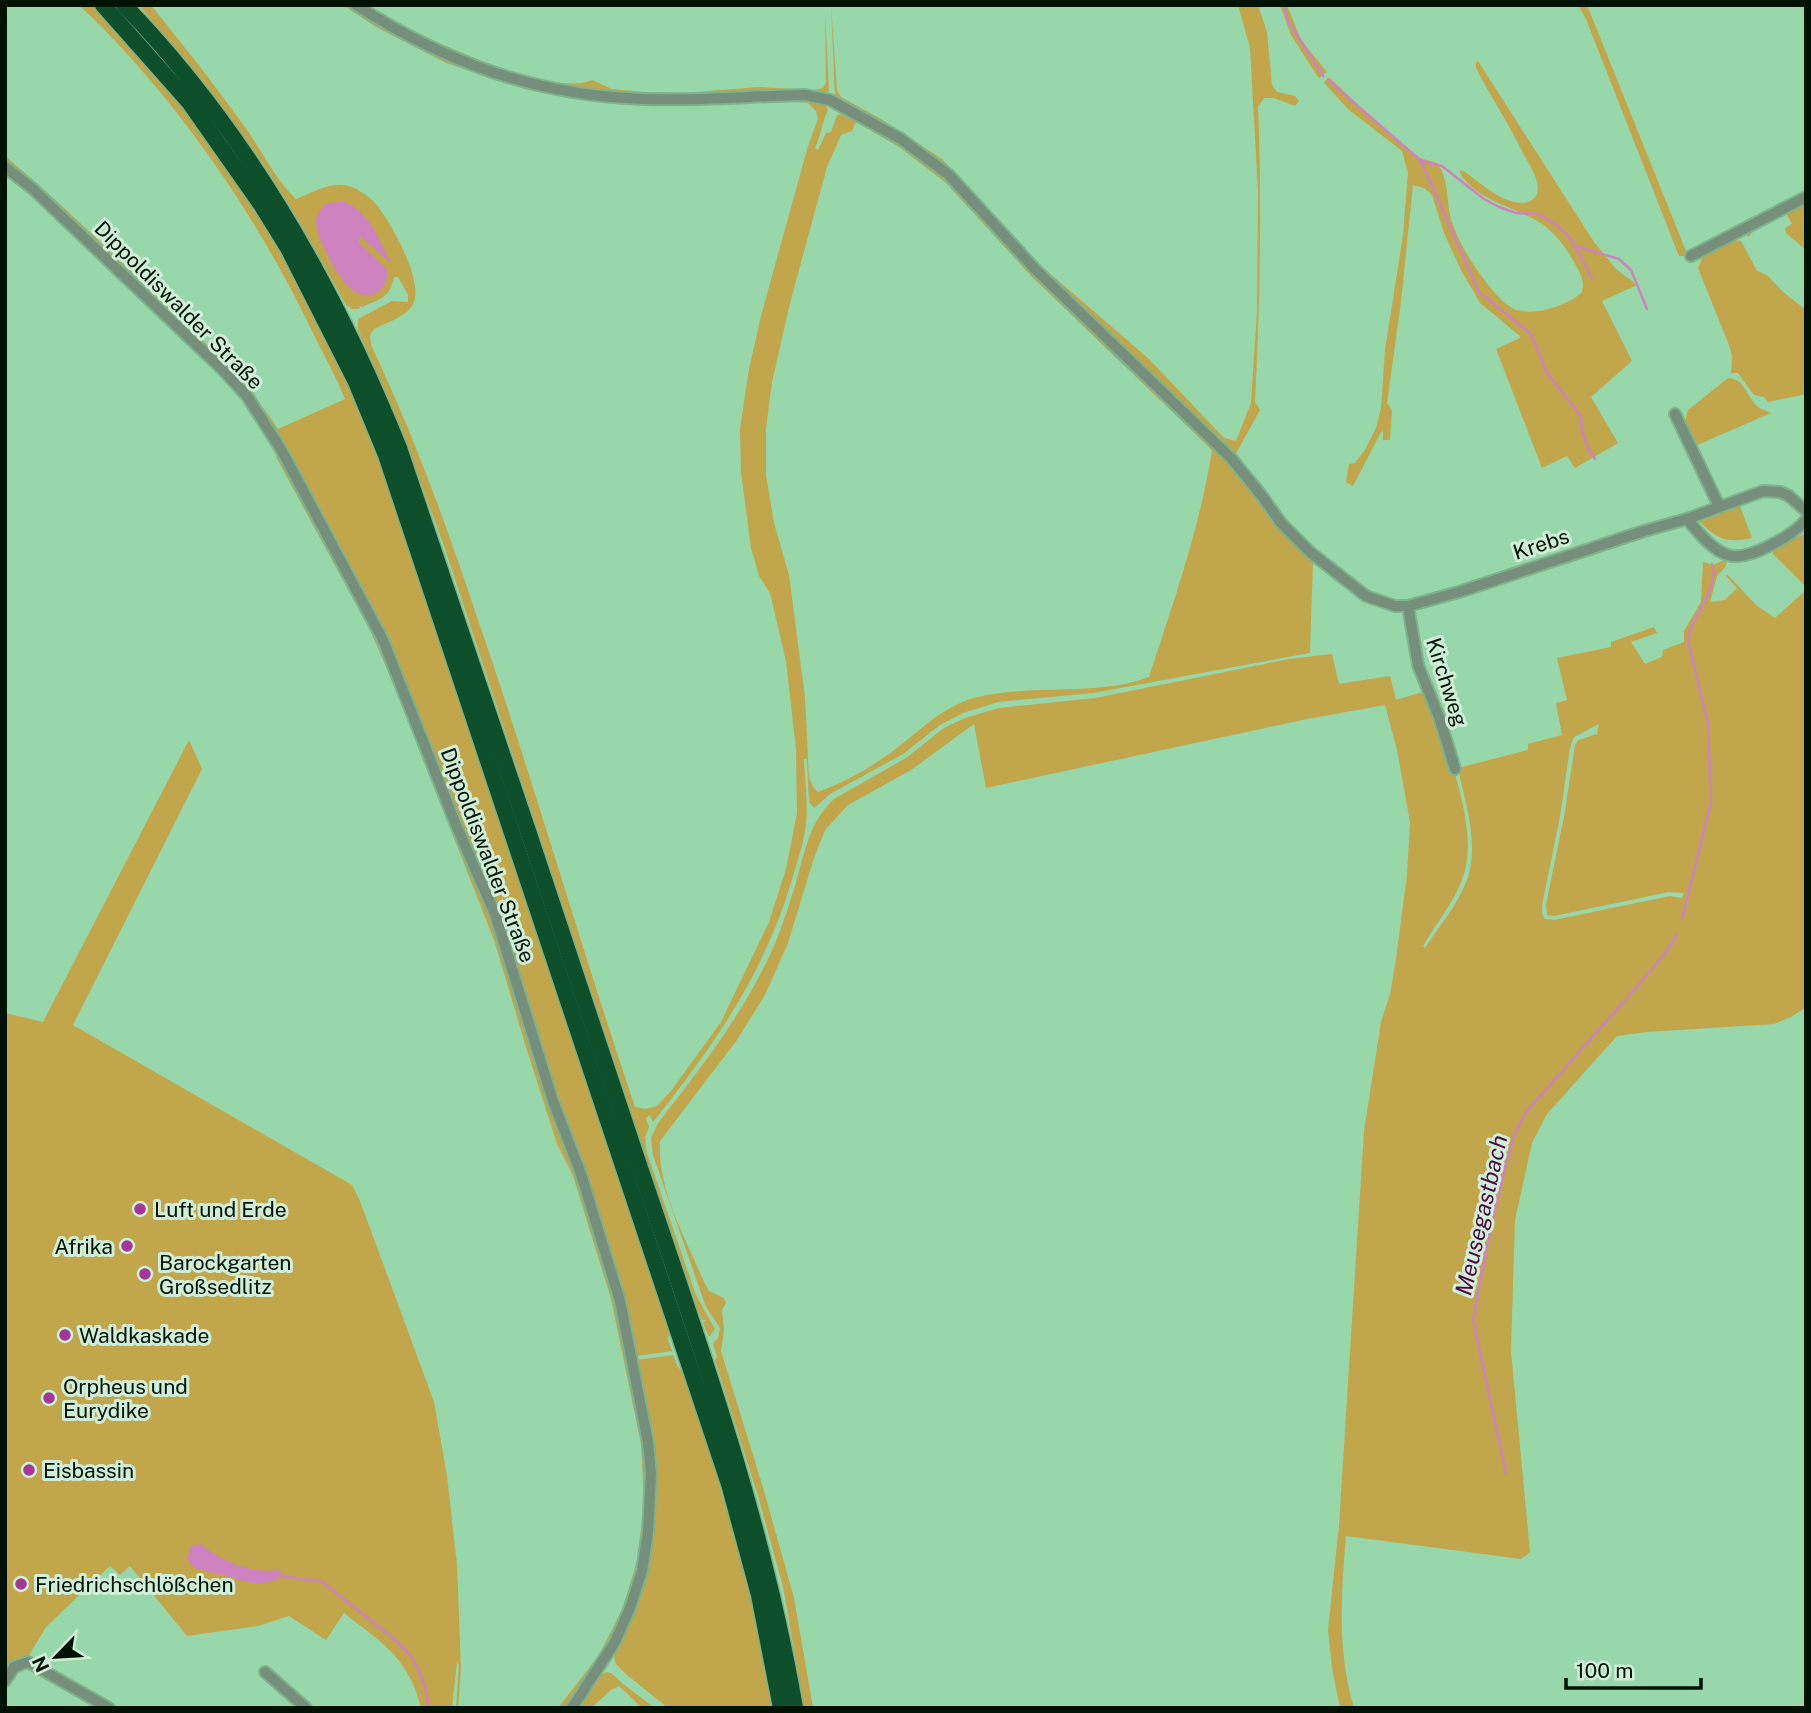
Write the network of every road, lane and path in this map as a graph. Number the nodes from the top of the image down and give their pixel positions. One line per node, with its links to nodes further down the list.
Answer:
1 (103, 5): 14 (highway)
2 (124, 5): 14 (highway)
3 (356, 5): 12 (street)
4 (5, 167): 19 (street, Dippoldiswalder Straße)
5 (1806, 197): 6 (street)
6 (1691, 256)
7 (1675, 414): 8 (street)
8 (1719, 506): 9 (street, Krebs); 10 (street, Krebs)
9 (1806, 511)
10 (1686, 519): 11 (street); 12 (street, Krebs)
11 (1806, 520)
12 (1408, 606): 13 (street, Kirchweg)
13 (1455, 769)
14 (692, 1347): 20 (highway); 21 (highway)
15 (265, 1672): 18 (street)
16 (5, 1681): 17 (street)
17 (109, 1708)
18 (306, 1708)
19 (572, 1708)
20 (781, 1708)
21 (795, 1708)

